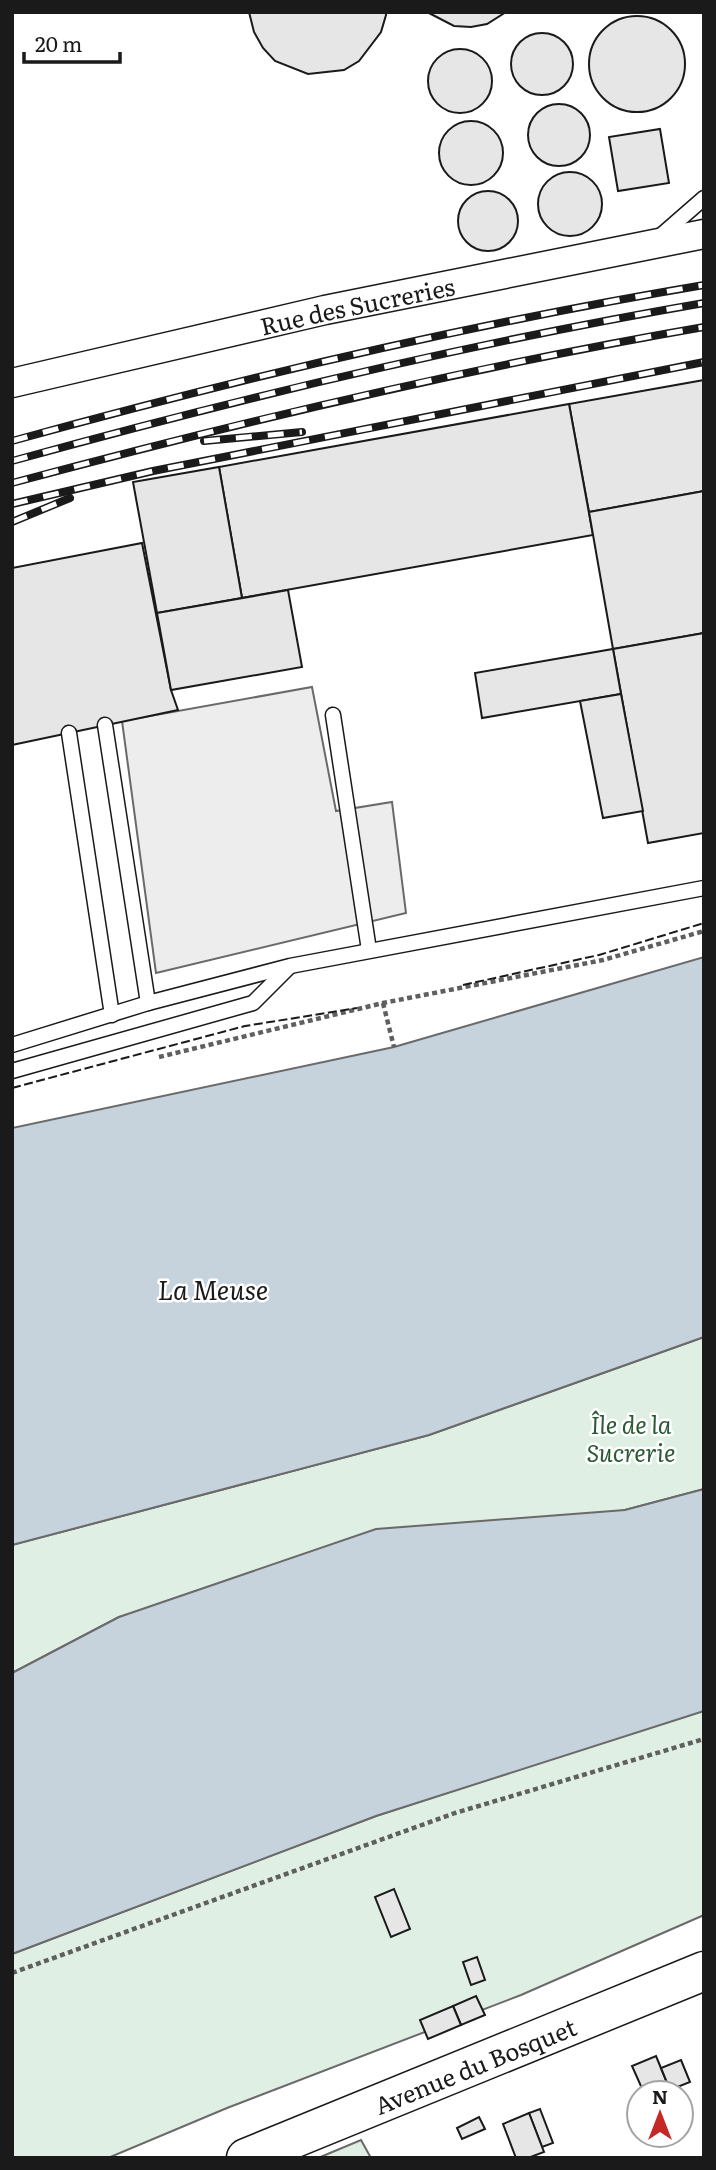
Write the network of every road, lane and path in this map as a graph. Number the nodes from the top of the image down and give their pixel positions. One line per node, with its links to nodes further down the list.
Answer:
1 (704, 198): 3 (lane)
2 (704, 234): 3 (street, Rue des Sucreries)
3 (650, 244): 4 (street, Rue des Sucreries)
4 (12, 383)
5 (332, 715): 10 (lane)
6 (105, 725): 12 (lane)
7 (69, 733): 14 (lane)
8 (704, 888): 10 (lane)
9 (704, 931): 13 (path)
10 (369, 950): 11 (lane)
11 (290, 966): 12 (lane); 18 (lane)
12 (148, 1003): 14 (lane)
13 (383, 1003): 16 (path); 17 (path)
14 (112, 1015): 15 (lane)
15 (12, 1045)
16 (394, 1047)
17 (158, 1057)
18 (12, 1071)
19 (704, 1739): 21 (path)
20 (704, 1971): 22 (main road, Avenue du Bosquet)
21 (12, 1973)
22 (246, 2158)

